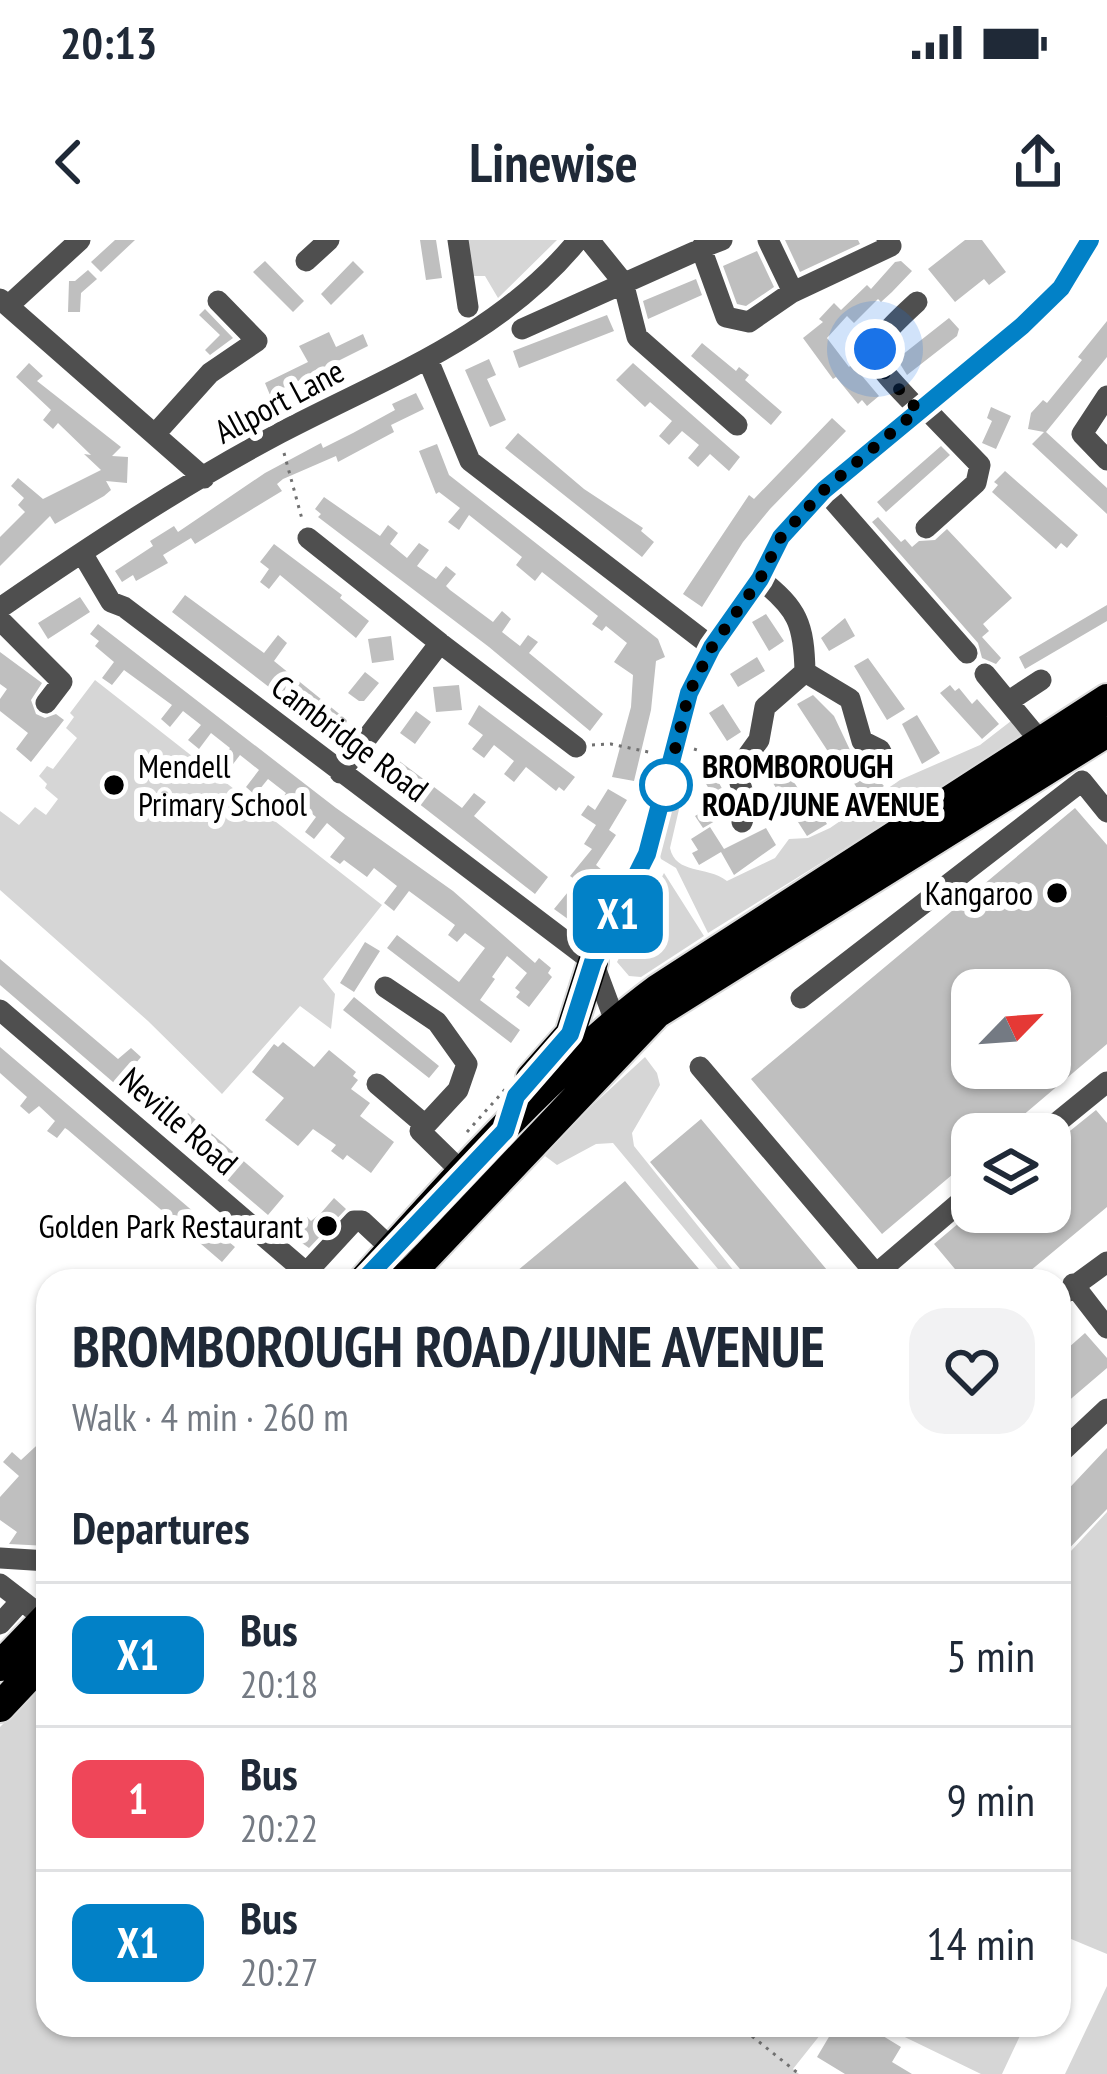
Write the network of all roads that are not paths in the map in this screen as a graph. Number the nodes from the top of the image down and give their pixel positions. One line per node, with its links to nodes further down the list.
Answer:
1 (80, 240): 15 (street)
2 (328, 240): 10 (street)
3 (458, 240): 13 (street)
4 (578, 240): 18 (street, Allport Lane)
5 (589, 240): 11 (street)
6 (769, 240): 12 (street)
7 (887, 240): 12 (street)
8 (1090, 240): 20 (street)
9 (706, 247): 11 (street); 12 (street)
10 (306, 261)
11 (622, 282): 17 (street); 21 (street)
12 (793, 292)
13 (474, 295)
14 (218, 302): 22 (street)
15 (4, 303): 22 (street)
16 (912, 316): 20 (street)
17 (522, 329)
18 (428, 360): 24 (street, Allport Lane); 33 (street)
19 (1107, 396): 23 (street)
20 (920, 408): 25 (street); 26 (street)
21 (737, 425)
22 (156, 433): 24 (street)
23 (1107, 460)
24 (204, 478): 28 (street, Allport Lane)
25 (824, 490): 29 (street); 34 (street)
26 (926, 528)
27 (308, 538): 32 (street)
28 (82, 553): 30 (street, Allport Lane); 47 (street, Cambridge Road)
29 (760, 579): 33 (street); 35 (street)
30 (0, 608)
31 (0, 620): 40 (street)
32 (440, 643): 43 (street); 47 (street)
33 (712, 647): 51 (street)
34 (967, 652)
35 (805, 672): 45 (street); 49 (street)
36 (985, 674): 39 (street)
37 (1041, 680): 39 (street)
38 (1107, 699): 44 (highway)
39 (1009, 701): 44 (street)
40 (46, 703)
41 (1107, 720): 50 (street)
42 (1107, 732): 44 (highway)
43 (576, 747)
44 (1054, 749): 46 (street); 50 (highway); 55 (highway)
45 (886, 750)
46 (1107, 756)
47 (340, 773): 51 (street, Cambridge Road)
48 (1107, 812): 53 (street)
49 (751, 814)
50 (817, 886): 57 (highway)
51 (593, 962): 56 (highway); 57 (street)
52 (386, 986): 63 (street)
53 (801, 998)
54 (0, 1010): 69 (street, Neville Road)
55 (657, 1012): 57 (highway); 58 (highway)
56 (576, 1015): 57 (highway); 64 (highway)
57 (615, 1021): 58 (street); 64 (highway)
58 (612, 1060): 72 (highway)
59 (700, 1067): 73 (street)
60 (1107, 1082): 62 (street)
61 (377, 1084): 63 (street)
62 (1069, 1113)
63 (425, 1125): 65 (street)
64 (505, 1131): 65 (highway)
65 (463, 1172): 67 (highway)
66 (951, 1211): 74 (street)
67 (392, 1249): 70 (street); 71 (highway)
68 (1107, 1262): 75 (street)
69 (302, 1269)
70 (317, 1269)
71 (374, 1269)
72 (414, 1269)
73 (872, 1269)
74 (888, 1269)
75 (1071, 1287)
76 (1071, 1296): 77 (street)
77 (1107, 1328)
78 (1107, 1409): 79 (street)
79 (1071, 1443)
80 (0, 1558): 81 (street)
81 (36, 1560)
82 (0, 1584): 83 (street)
83 (36, 1610)
84 (36, 1615): 86 (street)
85 (36, 1620): 87 (highway)
86 (0, 1624)
87 (0, 1666)
88 (36, 1669): 89 (highway)
89 (0, 1708)

